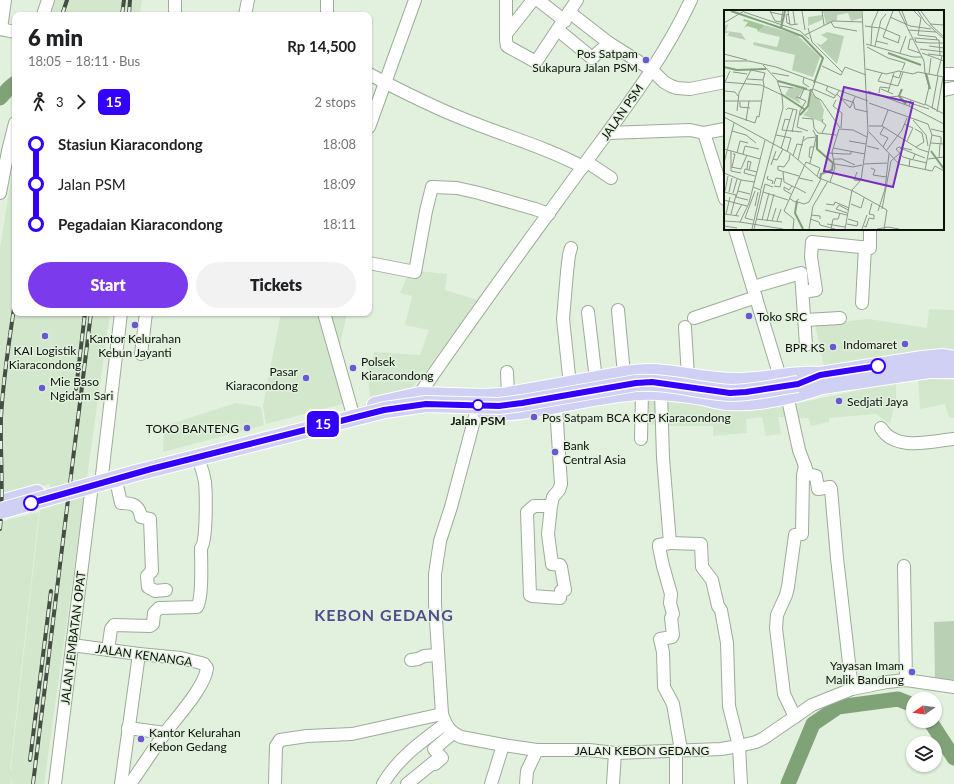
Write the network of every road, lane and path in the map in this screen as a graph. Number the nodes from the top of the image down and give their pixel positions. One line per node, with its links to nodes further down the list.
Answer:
1 (5, 0): 17 (street)
2 (48, 0): 12 (street)
3 (175, 0): 13 (street)
4 (248, 0): 14 (street)
5 (327, 0): 15 (street)
6 (415, 0): 23 (street)
7 (506, 0): 19 (street)
8 (533, 0): 19 (street)
9 (538, 0): 16 (street)
10 (577, 0): 16 (street)
11 (691, 0): 21 (street, JALAN PSM)
12 (43, 12)
13 (175, 12)
14 (246, 12)
15 (327, 12)
16 (564, 21): 19 (street); 20 (street); 20 (street)
17 (0, 29): 18 (street)
18 (12, 31)
19 (506, 34)
20 (609, 43): 21 (street)
21 (652, 70): 24 (street); 30 (street, JALAN PSM)
22 (372, 76): 23 (street)
23 (385, 82): 27 (street); 32 (street)
24 (724, 82)
25 (954, 88): 26 (street)
26 (944, 90)
27 (372, 119)
28 (724, 128): 29 (street)
29 (704, 133): 30 (street); 35 (street)
30 (608, 134): 32 (street, JALAN PSM)
31 (12, 136): 34 (street)
32 (585, 164): 33 (street); 36 (street, JALAN PSM)
33 (611, 178)
34 (0, 193)
35 (724, 196)
36 (549, 214): 41 (street); 69 (street, JALAN PSM)
37 (734, 230): 42 (street)
38 (870, 230): 40 (street)
39 (571, 248): 64 (street)
40 (865, 248): 43 (street); 44 (street)
41 (372, 264)
42 (754, 292): 43 (street); 50 (street); 61 (street)
43 (803, 292): 52 (street)
44 (862, 303)
45 (618, 310): 59 (street)
46 (588, 312): 62 (street)
47 (121, 316): 78 (street)
48 (146, 316): 55 (street)
49 (325, 316): 71 (street)
50 (694, 318)
51 (840, 318): 52 (street)
52 (805, 320): 54 (street)
53 (685, 327): 60 (street)
54 (806, 345)
55 (141, 354)
56 (954, 359): 63 (main road)
57 (954, 370): 63 (main road)
58 (507, 372): 68 (street)
59 (624, 374): 60 (main road); 62 (main road)
60 (688, 377): 61 (main road)
61 (780, 377): 63 (main road)
62 (596, 380): 64 (main road)
63 (820, 381): 65 (main road)
64 (570, 385): 68 (main road)
65 (793, 390): 67 (main road); 77 (street); 83 (main road, bridge)
66 (642, 392): 67 (main road); 70 (main road); 75 (street)
67 (661, 392): 85 (street)
68 (508, 396): 69 (main road)
69 (422, 401): 71 (main road); 72 (main road)
70 (556, 406): 72 (main road); 82 (street)
71 (360, 413): 76 (main road); 78 (main road)
72 (476, 413): 91 (street)
73 (881, 428): 74 (street)
74 (954, 439)
75 (641, 440)
76 (200, 464): 79 (main road); 89 (street)
77 (804, 464): 95 (street); 96 (street)
78 (102, 475): 81 (main road)
79 (117, 485): 80 (main road); 87 (street)
80 (91, 493): 81 (main road); 88 (street, JALAN JEMBATAN OPAT)
81 (10, 505): 84 (main road)
82 (551, 506): 82 (street)
83 (0, 511)
84 (0, 518)
85 (670, 543): 101 (street); 103 (street)
86 (904, 566): 93 (street)
87 (166, 590)
88 (72, 645): 89 (street, JALAN KENANGA); 106 (street, JALAN JEMBATAN OPAT)
89 (108, 650): 90 (street, JALAN KENANGA)
90 (139, 654): 98 (street); 99 (street, JALAN KENANGA)
91 (438, 655): 92 (street); 97 (street)
92 (411, 660)
93 (906, 680): 94 (street, JALAN KEBON GEDANG); 95 (street, JALAN KEBON GEDANG)
94 (954, 687)
95 (852, 688): 96 (street, JALAN KEBON GEDANG)
96 (797, 717): 101 (street, JALAN KEBON GEDANG)
97 (447, 724): 100 (street, JALAN KEBON GEDANG); 108 (street); 109 (street); 110 (street)
98 (128, 728): 99 (street); 107 (street)
99 (165, 733): 105 (street)
100 (503, 745): 102 (street, JALAN KEBON GEDANG); 111 (street)
101 (739, 746): 103 (street, JALAN KEBON GEDANG); 115 (street)
102 (537, 750): 104 (street, JALAN KEBON GEDANG); 112 (street)
103 (679, 750): 104 (street, JALAN KEBON GEDANG); 114 (street)
104 (614, 752): 113 (street)
105 (135, 783)
106 (55, 784)
107 (121, 784)
108 (275, 784)
109 (383, 784)
110 (407, 784)
111 (492, 784)
112 (526, 784)
113 (614, 784)
114 (676, 784)
115 (741, 784)

